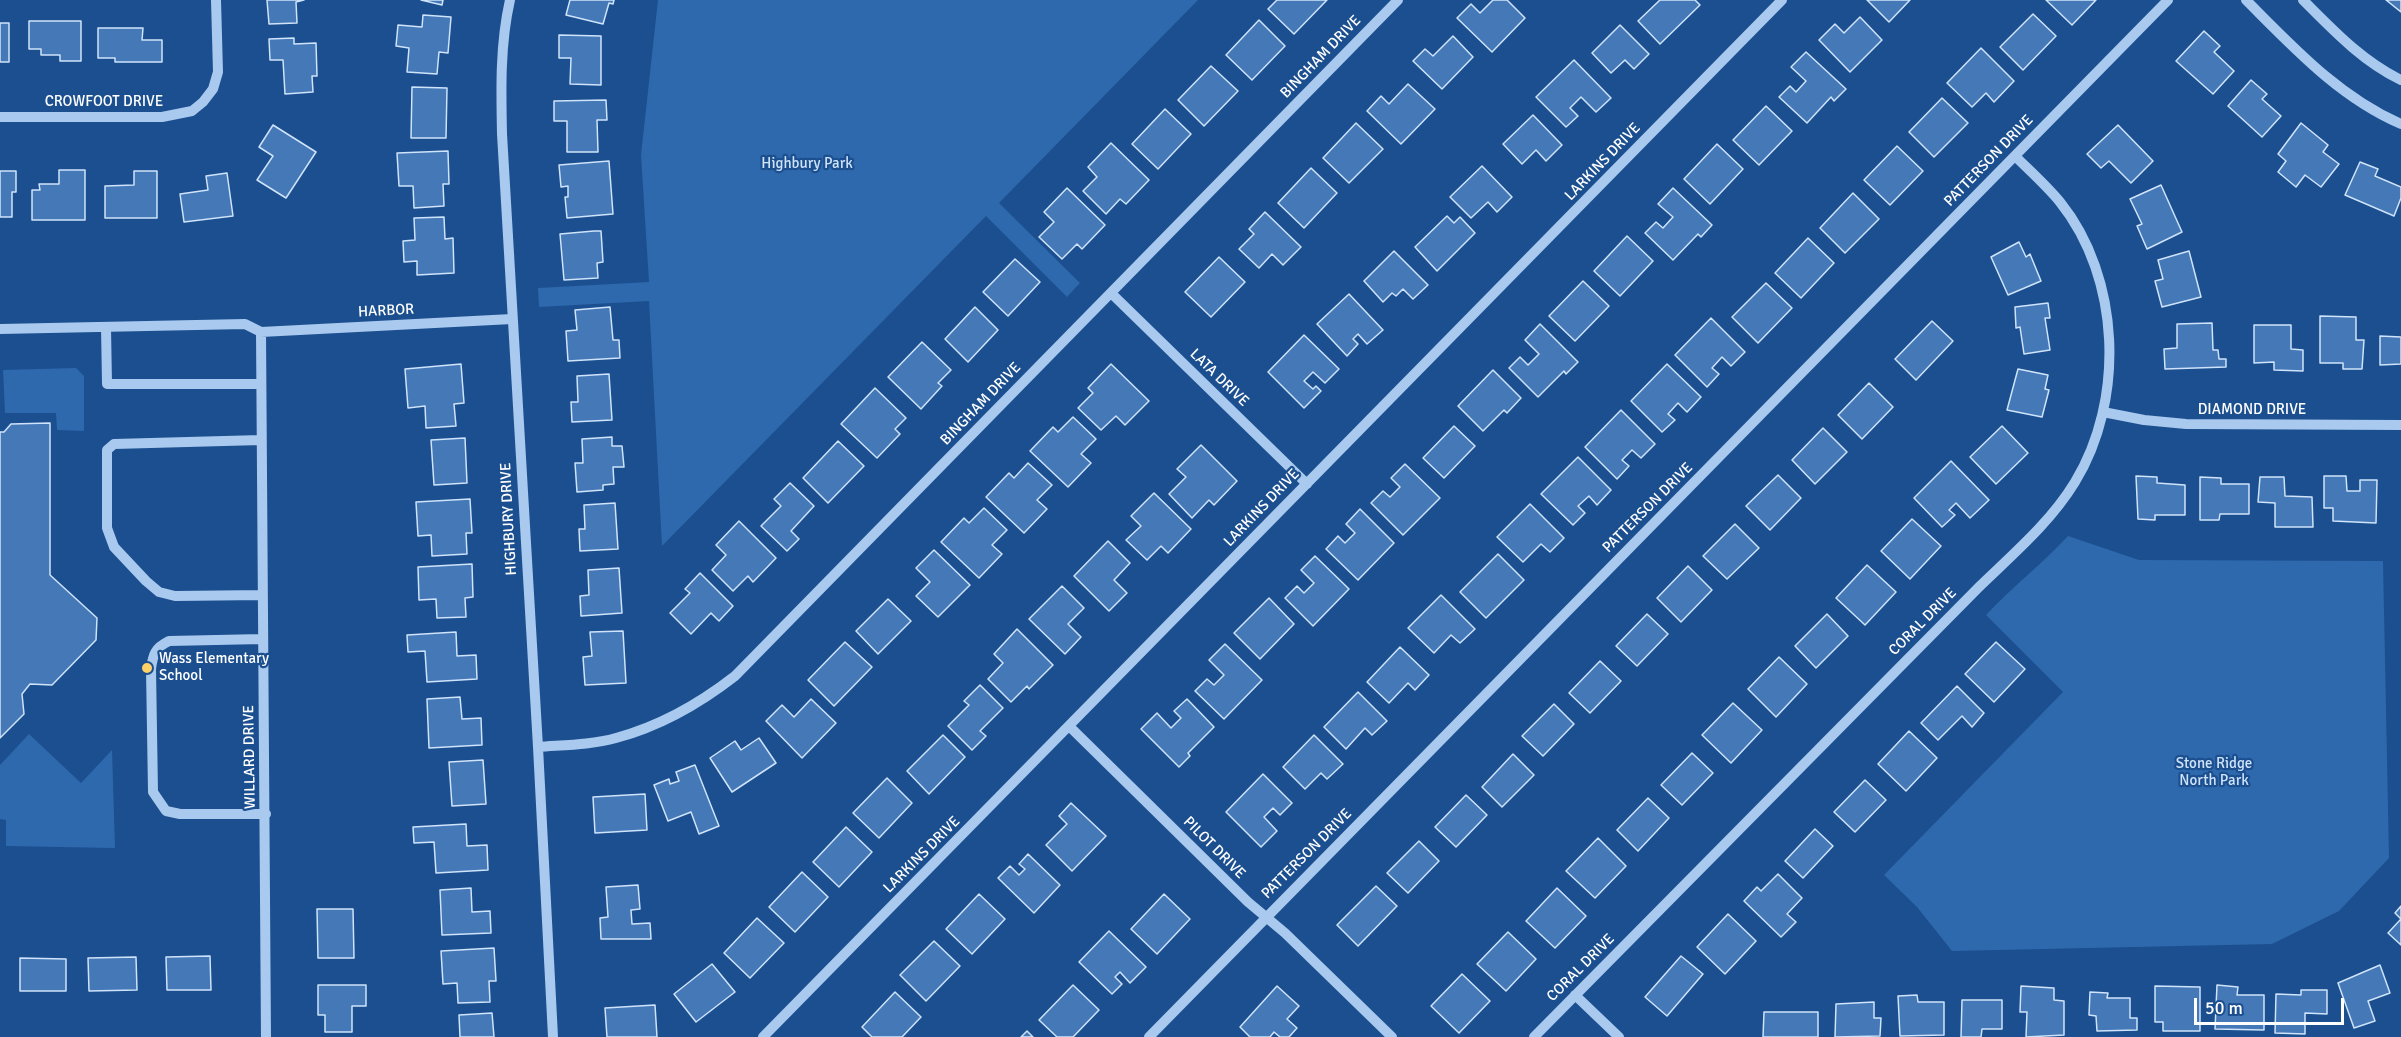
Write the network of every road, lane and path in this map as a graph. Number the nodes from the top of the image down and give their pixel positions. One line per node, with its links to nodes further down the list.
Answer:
1 (216, 0): 9 (street, CROWFOOT DRIVE)
2 (510, 0): 13 (street, HIGHBURY DRIVE)
3 (1398, 0): 12 (street, BINGHAM DRIVE)
4 (1782, 0): 21 (street, LARKINS DRIVE)
5 (2168, 0): 11 (street, PATTERSON DRIVE)
6 (2246, 0): 10 (street)
7 (2303, 0): 8 (street)
8 (2401, 80)
9 (0, 117)
10 (2401, 124)
11 (2015, 156): 18 (street, CORAL DRIVE); 27 (street, PATTERSON DRIVE)
12 (1111, 293): 21 (street, LATA DRIVE); 25 (street, BINGHAM DRIVE)
13 (512, 319): 16 (street, HARBOR); 25 (street, HIGHBURY DRIVE)
14 (106, 327): 15 (street, HARBOR); 16 (street, HARBOR); 17 (street)
15 (0, 329)
16 (261, 332): 17 (street, WILLARD DRIVE)
17 (261, 384): 20 (street, WILLARD DRIVE)
18 (2103, 412): 19 (street, DIAMOND DRIVE); 28 (street, CORAL DRIVE)
19 (2401, 425)
20 (261, 440): 22 (street, WILLARD DRIVE); 22 (street)
21 (1307, 484): 24 (street, LARKINS DRIVE)
22 (262, 596): 23 (street, WILLARD DRIVE)
23 (263, 639): 26 (street, WILLARD DRIVE); 26 (street)
24 (1070, 726): 27 (street, PILOT DRIVE); 31 (street, LARKINS DRIVE)
25 (538, 747): 30 (street, HIGHBURY DRIVE)
26 (266, 814): 29 (street, WILLARD DRIVE)
27 (1266, 918): 32 (street, PATTERSON DRIVE); 33 (street, PILOT DRIVE)
28 (1575, 995): 34 (street, CORAL DRIVE); 35 (street)
29 (266, 1037)
30 (553, 1037)
31 (763, 1037)
32 (1149, 1037)
33 (1392, 1037)
34 (1534, 1037)
35 (1619, 1037)

